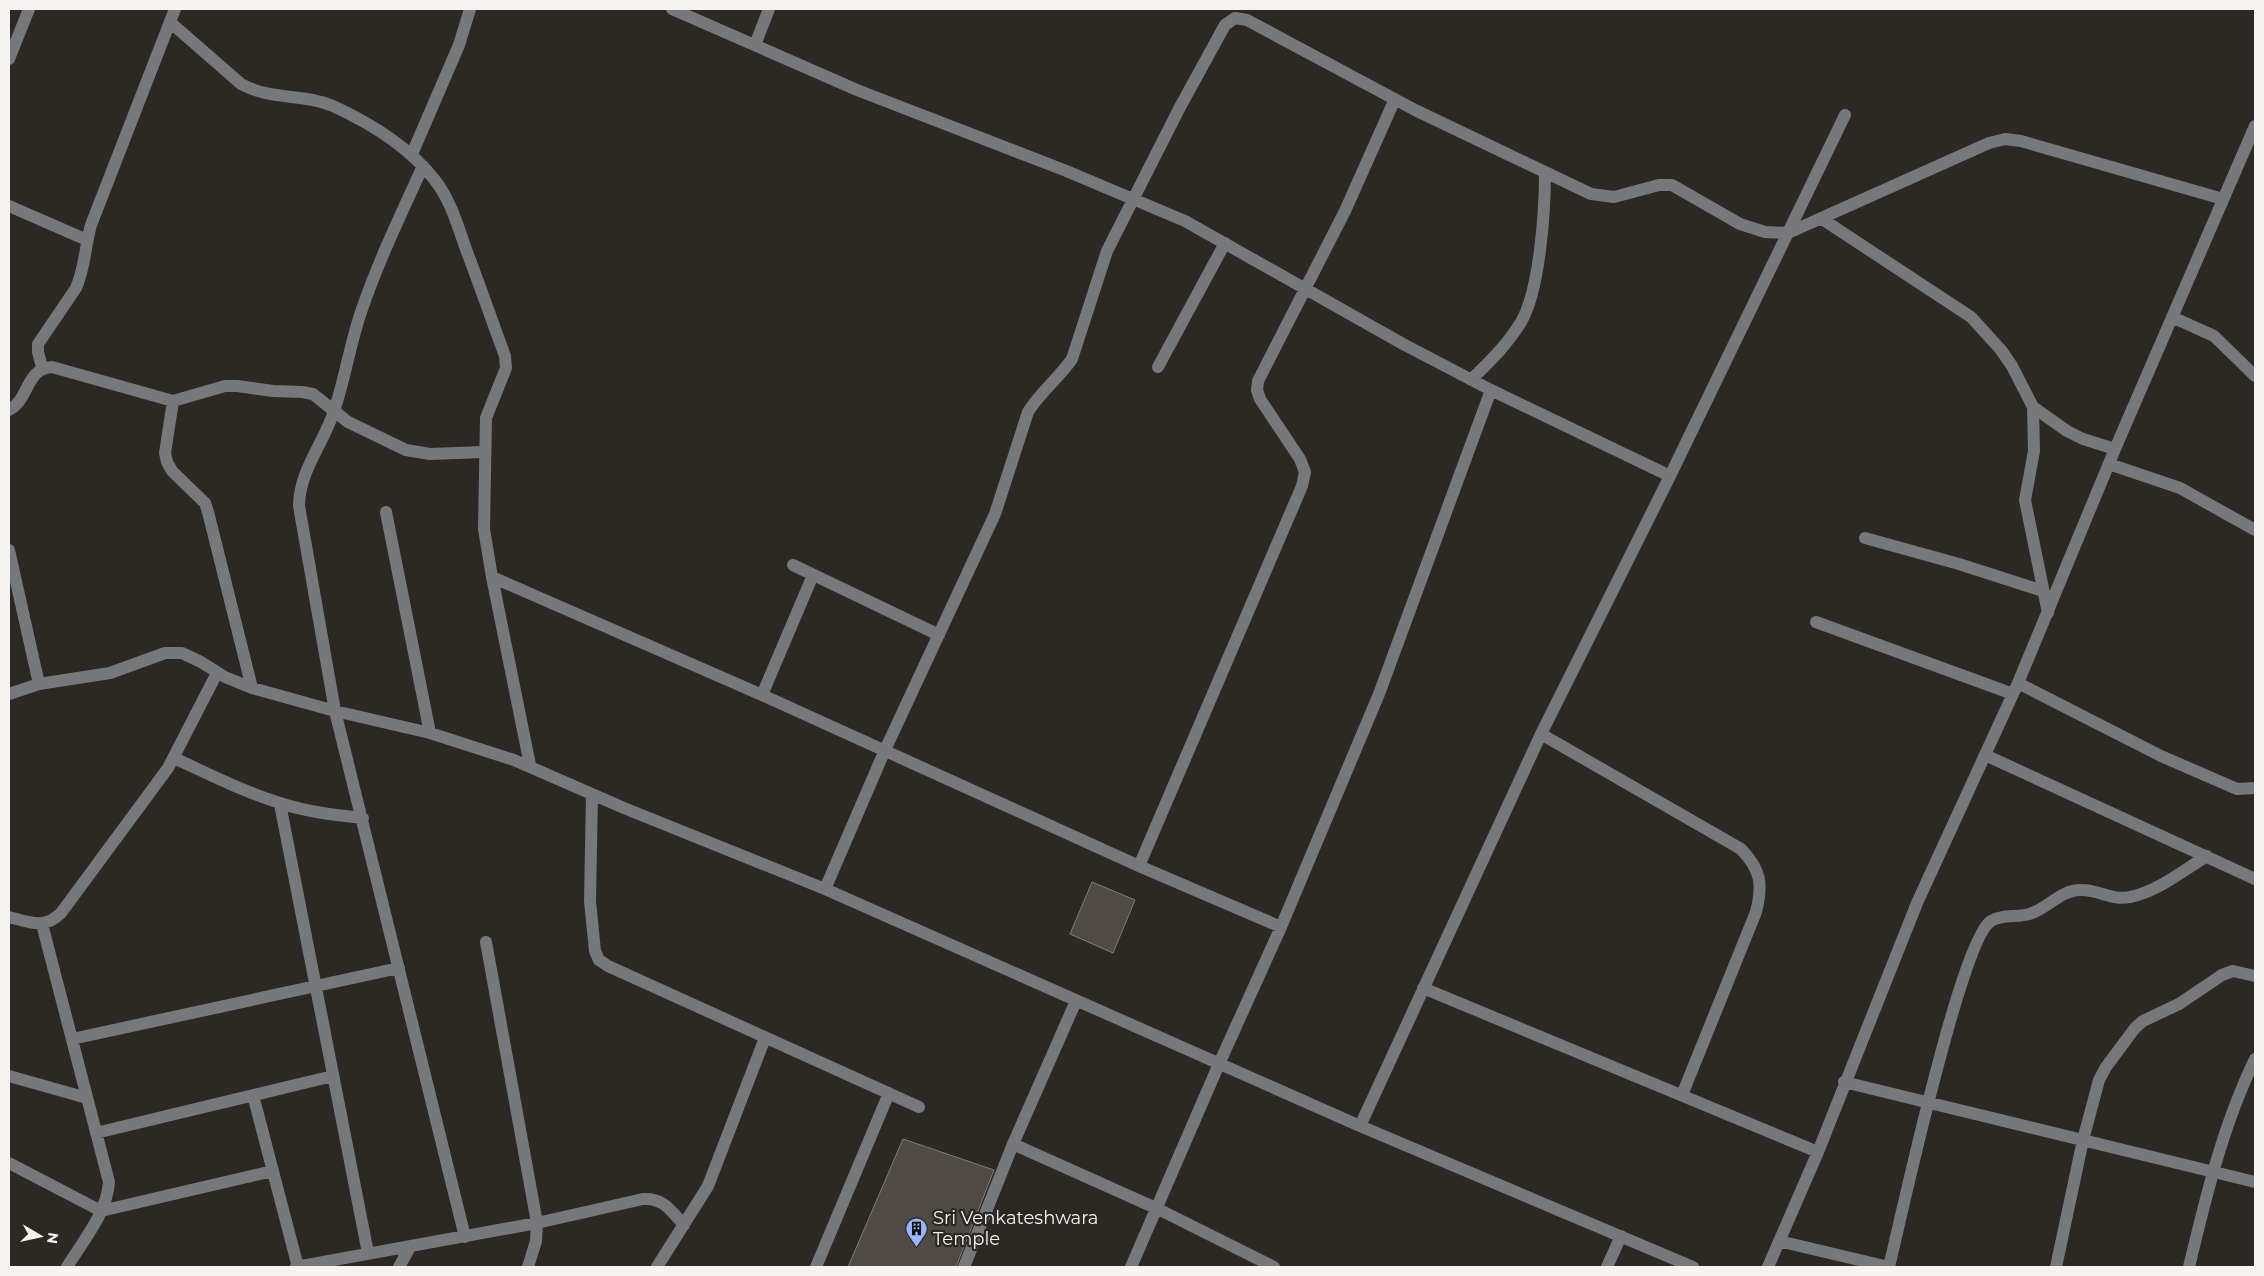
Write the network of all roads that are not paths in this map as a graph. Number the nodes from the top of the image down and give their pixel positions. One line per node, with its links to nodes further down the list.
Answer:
1 (29, 9): 8 (street)
2 (175, 9): 6 (street)
3 (470, 9): 12 (street)
4 (672, 9): 7 (street)
5 (769, 9): 7 (street)
6 (170, 22): 12 (street); 20 (street)
7 (755, 45): 15 (street)
8 (9, 59)
9 (1395, 99): 14 (street); 15 (street); 22 (street)
10 (1845, 115): 19 (street)
11 (2255, 126): 16 (street)
12 (412, 154): 13 (street)
13 (423, 166): 32 (street); 34 (street)
14 (1545, 172): 19 (street); 27 (street)
15 (1133, 199): 21 (street); 47 (street)
16 (2223, 199): 18 (street); 23 (street)
17 (9, 206): 20 (street)
18 (1822, 219): 19 (street); 30 (street)
19 (1788, 233): 36 (street)
20 (87, 240): 24 (street)
21 (1225, 243): 22 (street); 25 (street)
22 (1304, 287): 27 (street); 66 (street)
23 (2172, 317): 26 (street); 33 (street)
24 (42, 367): 29 (street); 31 (street)
25 (1158, 367)
26 (2255, 376)
27 (1472, 380): 28 (street)
28 (1491, 390): 36 (street); 71 (street)
29 (173, 401): 32 (street); 50 (street)
30 (2032, 407): 33 (street); 44 (street)
31 (9, 410)
32 (334, 411): 34 (street); 54 (street)
33 (2115, 449): 35 (street)
34 (484, 452): 43 (street)
35 (2109, 464): 38 (street); 45 (street)
36 (1670, 476): 56 (street)
37 (386, 512): 55 (street)
38 (2255, 530)
39 (1866, 538): 44 (street)
40 (9, 550): 49 (street)
41 (793, 565): 42 (street)
42 (813, 575): 47 (street); 53 (street)
43 (492, 578): 53 (street); 60 (street)
44 (2043, 591): 45 (street)
45 (2048, 613): 51 (street)
46 (1816, 622): 51 (street)
47 (938, 635): 57 (street)
48 (217, 673): 49 (street); 50 (street); 59 (street)
49 (39, 684): 52 (street)
50 (252, 688): 54 (street)
51 (2015, 688): 58 (street); 61 (street)
52 (9, 694)
53 (762, 695): 57 (street)
54 (335, 711): 55 (street); 64 (street)
55 (430, 733): 60 (street)
56 (1541, 734): 76 (street); 87 (street)
57 (885, 750): 66 (street); 68 (street)
58 (1985, 755): 65 (street); 84 (street)
59 (174, 758): 63 (street); 70 (street)
60 (530, 765): 62 (street)
61 (2255, 788)
62 (592, 794): 68 (street); 78 (street)
63 (280, 804): 64 (street); 75 (street)
64 (363, 818): 73 (street)
65 (2206, 856): 67 (street); 89 (street)
66 (1139, 866): 71 (street)
67 (2255, 879)
68 (825, 889): 77 (street)
69 (9, 916): 70 (street)
70 (42, 924): 79 (street)
71 (1281, 927): 81 (street)
72 (486, 942): 102 (street)
73 (399, 968): 75 (street); 105 (street)
74 (2255, 976): 93 (street)
75 (316, 987): 79 (street); 83 (street)
76 (1423, 988): 87 (street); 91 (street)
77 (1076, 1001): 81 (street); 94 (street)
78 (765, 1038): 85 (street); 103 (street)
79 (72, 1039): 88 (street)
80 (2255, 1059): 98 (street)
81 (1219, 1064): 91 (street); 100 (street)
82 (9, 1076): 88 (street)
83 (333, 1076): 86 (street); 108 (street)
84 (1844, 1082): 89 (street); 95 (street)
85 (889, 1093): 90 (street); 114 (street)
86 (253, 1095): 92 (street); 97 (street)
87 (1682, 1095): 95 (street)
88 (87, 1098): 92 (street)
89 (1928, 1103): 93 (street); 121 (street)
90 (919, 1107)
91 (1360, 1126): 104 (street)
92 (96, 1133): 101 (street)
93 (2083, 1140): 98 (street); 122 (street)
94 (1014, 1144): 100 (street); 115 (street)
95 (1818, 1152): 106 (street)
96 (9, 1163): 101 (street)
97 (273, 1171): 101 (street); 110 (street)
98 (2212, 1172): 99 (street); 123 (street)
99 (2255, 1182)
100 (1158, 1209): 116 (street); 117 (street)
101 (102, 1211): 109 (street)
102 (537, 1223): 103 (street); 105 (street); 112 (street)
103 (684, 1225): 113 (street)
104 (1621, 1236): 118 (street); 119 (street)
105 (465, 1237): 107 (street)
106 (1779, 1241): 120 (street); 121 (street)
107 (410, 1247): 108 (street); 111 (street)
108 (368, 1253): 110 (street)
109 (67, 1267)
110 (297, 1267)
111 (400, 1267)
112 (528, 1267)
113 (658, 1267)
114 (816, 1267)
115 (964, 1267)
116 (1131, 1267)
117 (1274, 1267)
118 (1607, 1267)
119 (1693, 1267)
120 (1768, 1267)
121 (1889, 1267)
122 (2056, 1267)
123 (2189, 1267)

